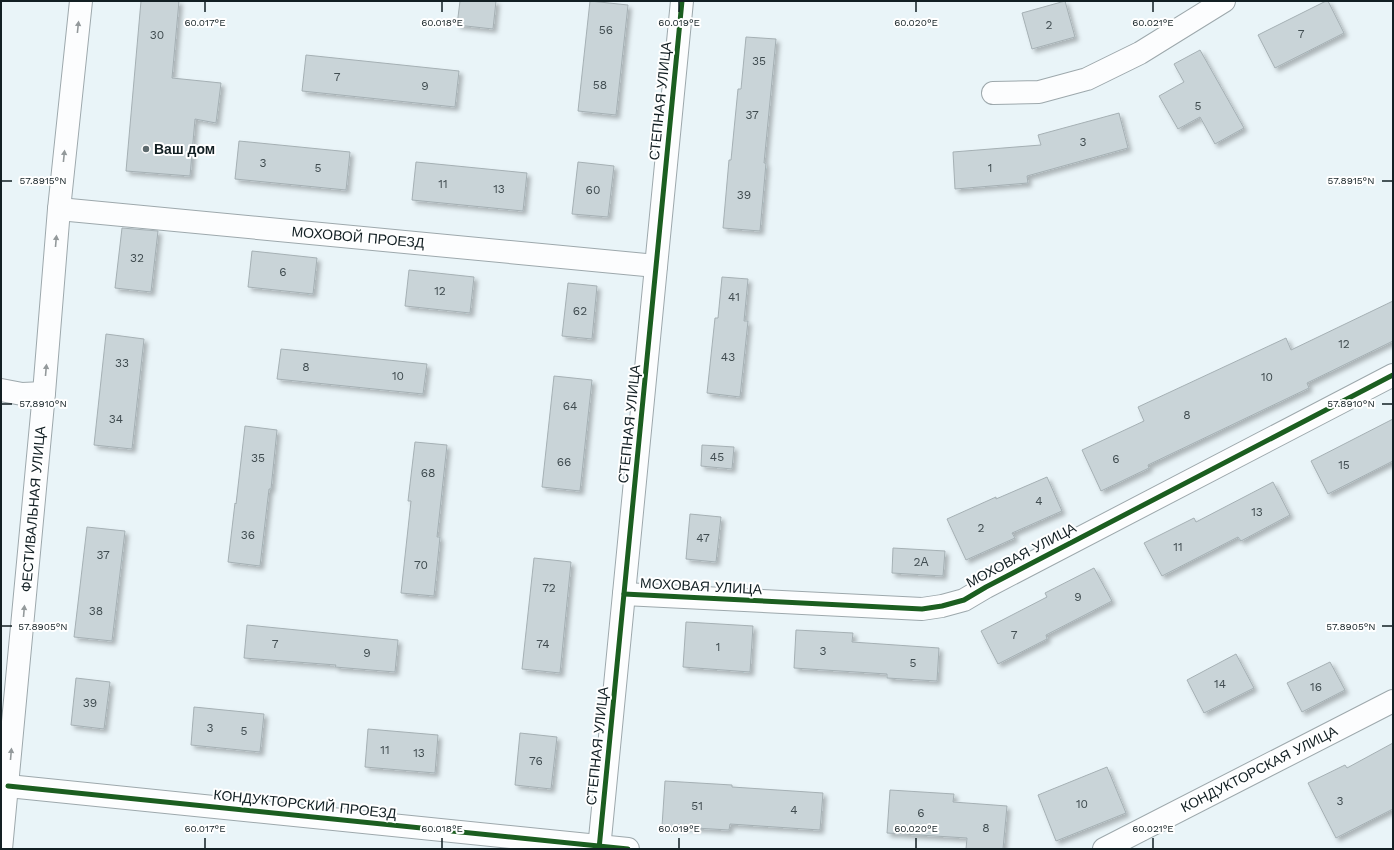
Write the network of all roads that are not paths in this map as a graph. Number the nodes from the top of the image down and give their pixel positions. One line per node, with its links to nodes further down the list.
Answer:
1 (81, 1): 5 (street, ФЕСТИВАЛЬНАЯ УЛИЦА, one-way to 1)
2 (682, 1): 6 (street, СТЕПНАЯ УЛИЦА)
3 (1219, 2): 4 (street)
4 (993, 93)
5 (59, 209): 6 (street, МОХОВОЙ ПРОЕЗД); 9 (street, ФЕСТИВАЛЬНАЯ УЛИЦА, one-way to 5)
6 (656, 266): 10 (street, СТЕПНАЯ УЛИЦА)
7 (1393, 375): 10 (street, МОХОВАЯ УЛИЦА)
8 (1, 390): 9 (street)
9 (44, 392): 12 (street, ФЕСТИВАЛЬНАЯ УЛИЦА, one-way to 9)
10 (624, 594): 13 (street, СТЕПНАЯ УЛИЦА)
11 (1393, 701): 16 (street, КОНДУКТОРСКАЯ УЛИЦА)
12 (8, 786): 13 (street, КОНДУКТОРСКИЙ ПРОЕЗД); 14 (street, ФЕСТИВАЛЬНАЯ УЛИЦА)
13 (599, 847): 15 (street)
14 (1, 849)
15 (628, 849)
16 (1104, 849)

